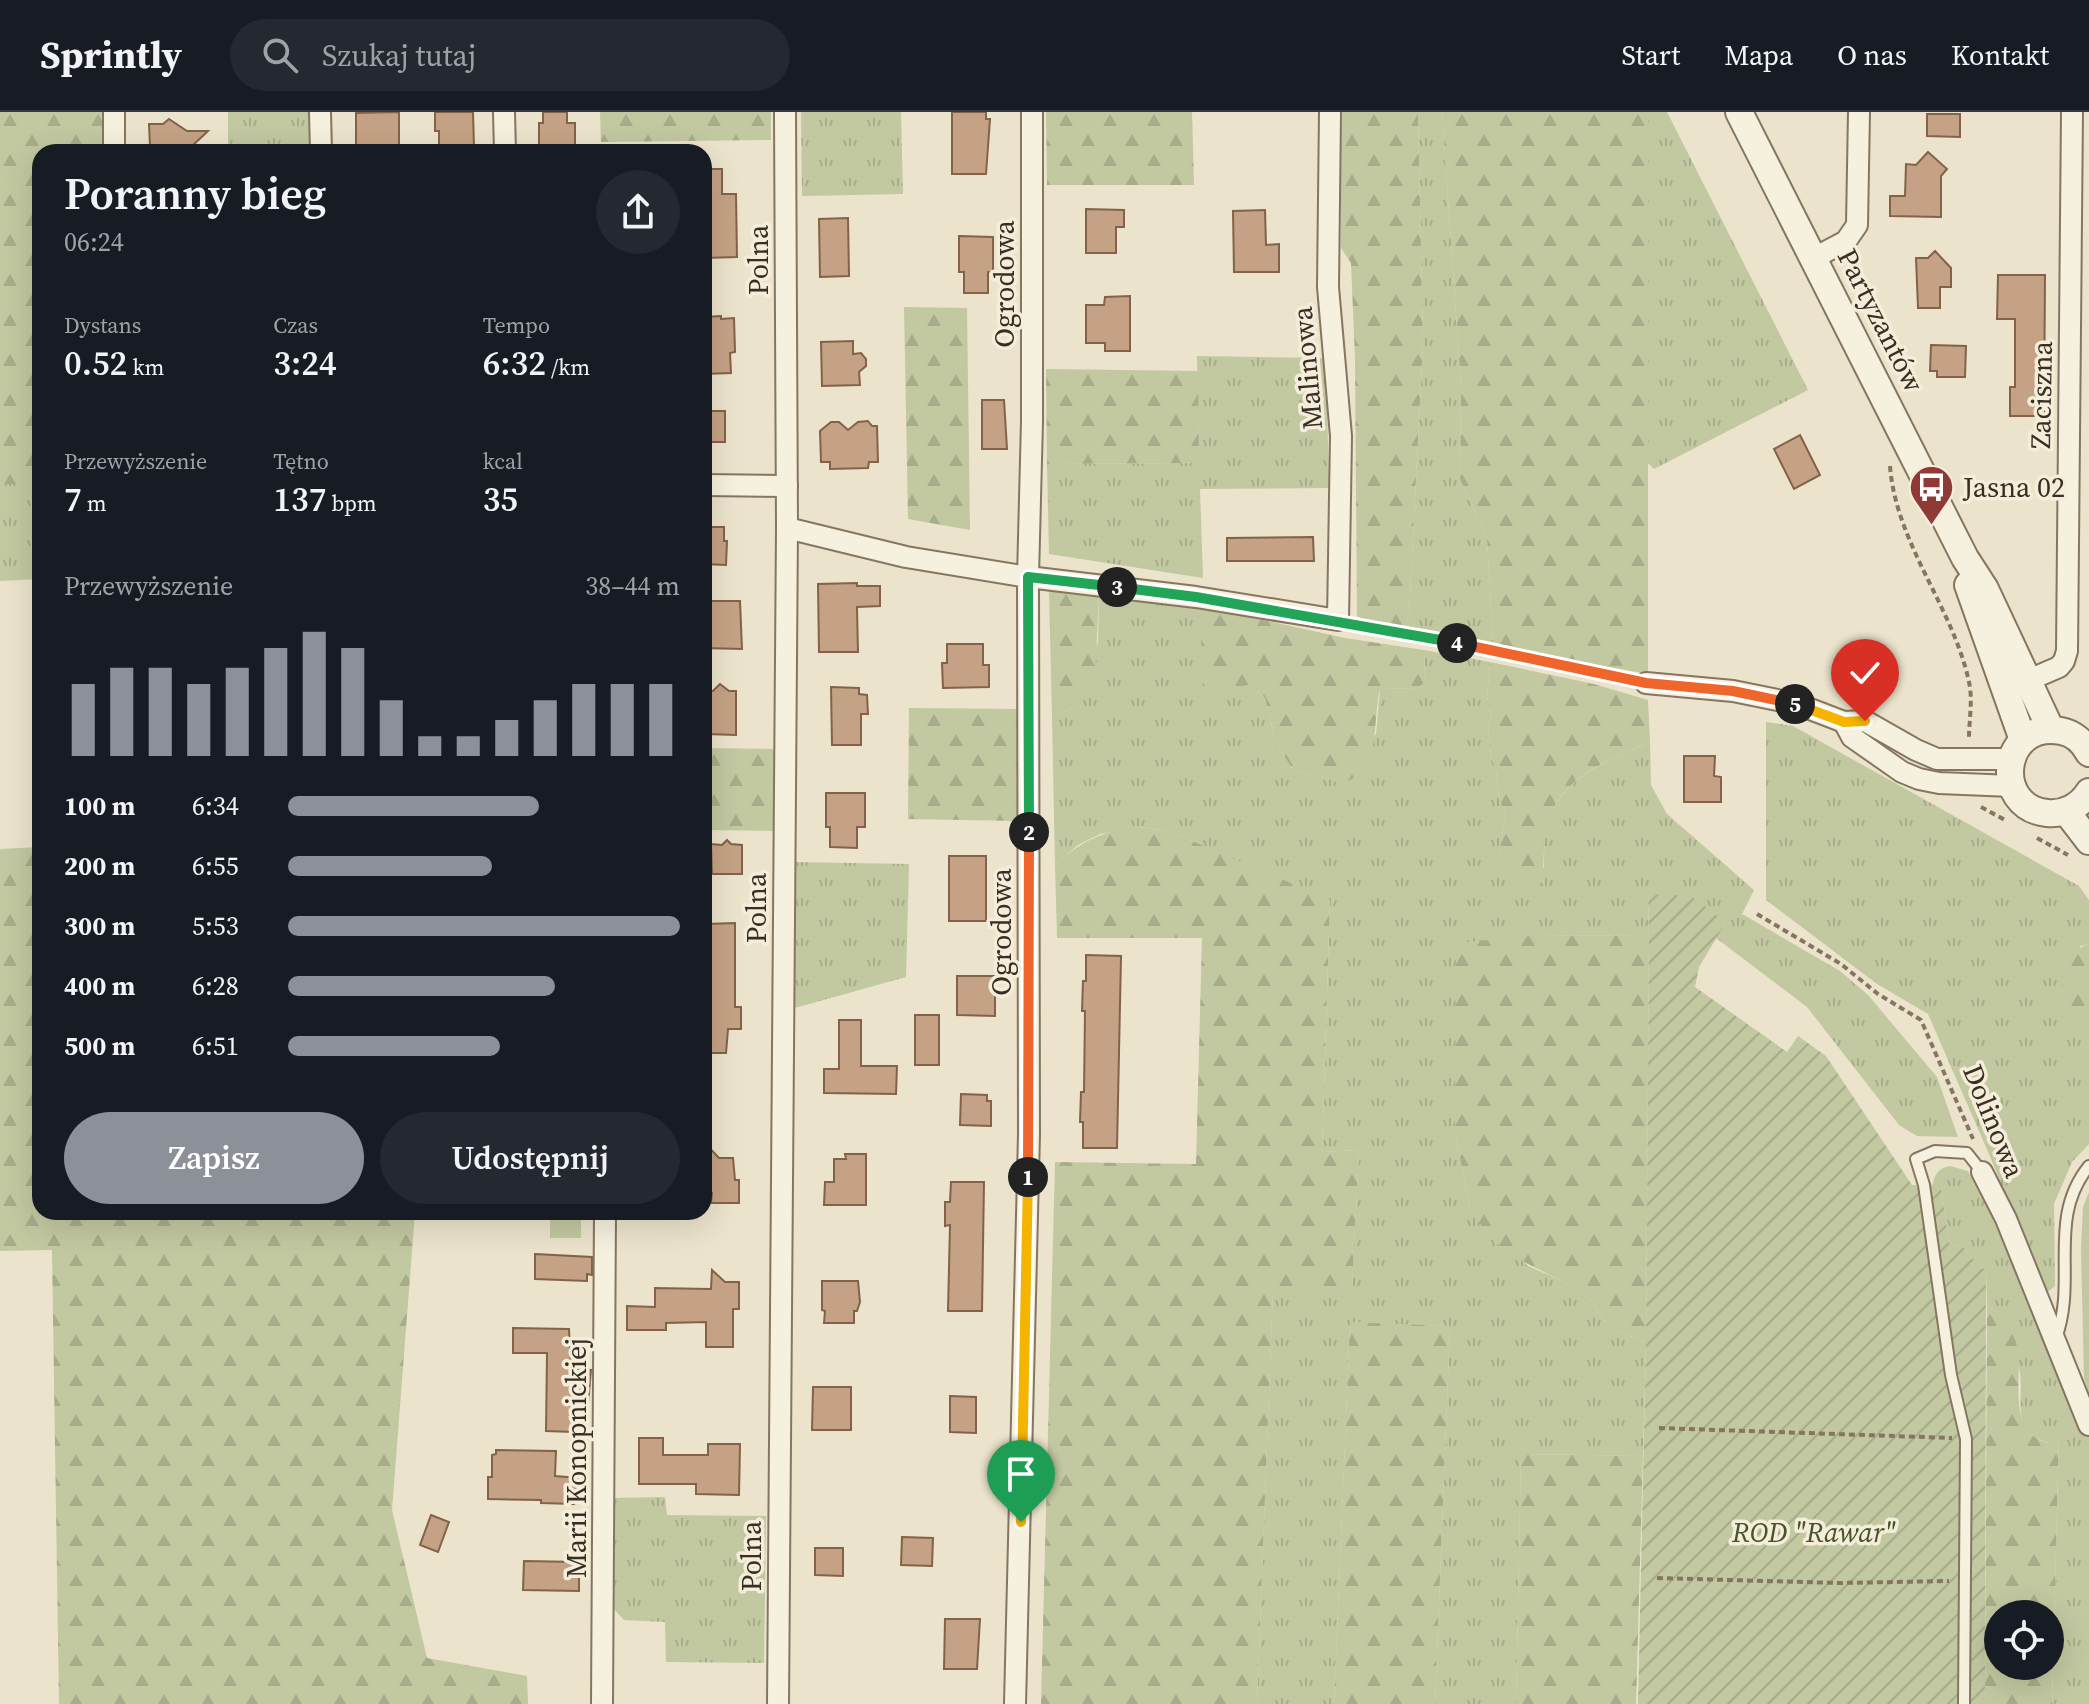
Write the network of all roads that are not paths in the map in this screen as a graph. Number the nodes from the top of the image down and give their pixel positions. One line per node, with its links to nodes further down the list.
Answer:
1 (114, 112): 10 (street)
2 (320, 112): 11 (street)
3 (504, 112): 12 (street)
4 (785, 112): 15 (street, Polna)
5 (1032, 112): 17 (street, Ogrodowa)
6 (1330, 112): 17 (street, Malinowa)
7 (1739, 112): 13 (street, Partyzantów)
8 (1859, 112): 13 (street)
9 (2072, 112): 19 (street, Zaciszna)
10 (114, 144)
11 (321, 144)
12 (505, 144)
13 (1814, 258): 19 (street, Partyzantów)
14 (712, 485): 15 (street)
15 (787, 486): 16 (street, Polna)
16 (787, 528): 17 (street); 35 (street, Polna)
17 (1028, 577): 36 (street, Ogrodowa)
18 (1646, 683): 20 (street)
19 (2017, 685): 21 (street, Partyzantów); 23 (street, Partyzantów)
20 (1844, 722): 22 (street); 25 (street)
21 (2051, 730): 23 (street); 24 (street)
22 (1904, 744): 23 (street); 25 (lane)
23 (2017, 750): 26 (street, Partyzantów)
24 (2089, 753)
25 (1891, 764): 26 (street)
26 (2012, 786): 27 (street)
27 (2083, 800): 28 (street)
28 (2089, 841)
29 (2089, 1166): 32 (lane)
30 (1982, 1172): 32 (street, Dolinowa); 37 (lane)
31 (605, 1220): 34 (street, Marii Konopnickiej)
32 (2055, 1340): 33 (street, Dolinowa)
33 (2089, 1425)
34 (602, 1704)
35 (778, 1704)
36 (1015, 1704)
37 (1964, 1704)

